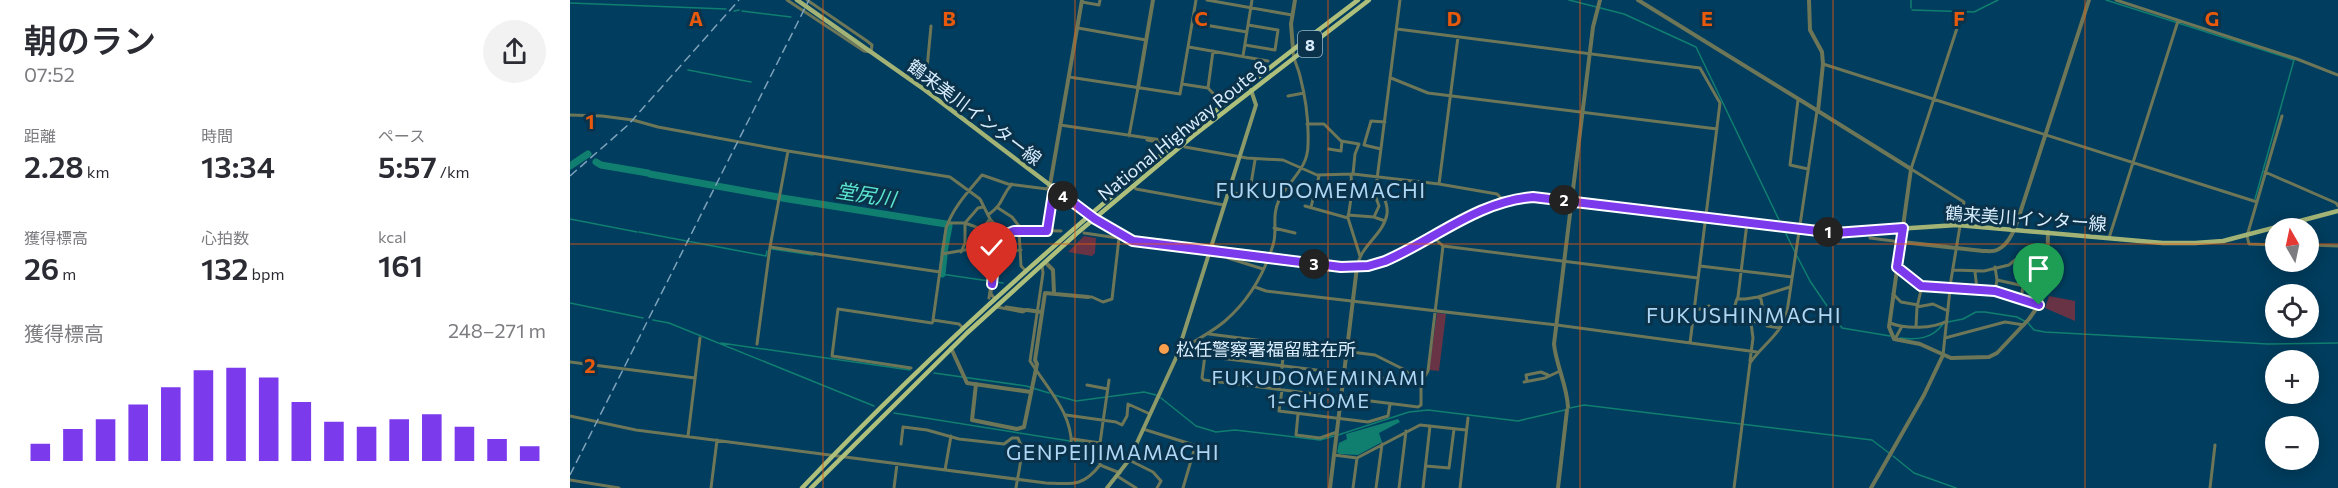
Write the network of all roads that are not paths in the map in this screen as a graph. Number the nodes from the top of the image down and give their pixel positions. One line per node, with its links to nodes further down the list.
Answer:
1 (787, 0): 35 (street)
2 (797, 0): 35 (main road, 鶴来美川インター線)
3 (807, 0): 35 (street)
4 (1100, 0): 18 (street)
5 (1153, 0): 30 (street)
6 (1196, 0): 23 (street)
7 (1207, 0): 19 (street)
8 (1252, 0): 19 (street)
9 (1295, 0): 20 (street)
10 (1358, 0): 33 (highway, National Highway Route 8 / 8)
11 (1368, 0): 38 (highway, National Highway Route 8 / 8)
12 (1400, 0): 27 (street)
13 (1600, 0): 36 (street)
14 (1638, 0): 54 (street)
15 (1809, 0): 40 (street)
16 (2089, 0): 64 (street)
17 (2116, 0): 22 (street)
18 (1082, 1): 26 (street)
19 (1251, 8): 20 (street); 24 (street)
20 (1292, 15): 33 (street)
21 (1961, 16): 53 (street)
22 (2177, 22): 41 (street); 77 (street)
23 (1193, 23): 28 (street); 32 (street)
24 (1248, 25): 28 (street); 31 (street)
25 (931, 26): 48 (street)
26 (1078, 28): 30 (street); 42 (street)
27 (1396, 28): 29 (street); 43 (street)
28 (1247, 32): 31 (street)
29 (1458, 38): 36 (street); 52 (street)
30 (1146, 40): 46 (street)
31 (1245, 45): 37 (street)
32 (1189, 47): 34 (street); 44 (street)
33 (1293, 49): 38 (street); 45 (highway, National Highway Route 8 / 8)
34 (1214, 51): 37 (street); 47 (street)
35 (872, 52): 48 (main road, 鶴来美川インター線)
36 (1590, 54): 57 (street); 63 (street)
37 (1242, 56): 39 (street)
38 (1293, 57): 49 (highway, National Highway Route 8 / 8); 50 (street)
39 (1268, 61)
40 (1823, 64): 53 (street); 56 (street)
41 (2338, 75)
42 (1069, 77): 46 (street); 62 (street)
43 (1391, 78): 52 (street); 60 (street)
44 (1182, 84): 46 (street); 47 (street)
45 (1249, 84): 49 (main road); 55 (highway, National Highway Route 8 / 8)
46 (1138, 88): 65 (street)
47 (1208, 88): 55 (street)
48 (925, 90): 87 (main road, 鶴来美川インター線)
49 (1251, 90): 75 (main road); 88 (highway, National Highway Route 8 / 8)
50 (1304, 93): 51 (street); 61 (street)
51 (1288, 96)
52 (1450, 96): 57 (street); 86 (street)
53 (1933, 97): 64 (street); 80 (street)
54 (1798, 100): 56 (street); 78 (street)
55 (1223, 104): 68 (highway, National Highway Route 8 / 8)
56 (1818, 111): 78 (street); 80 (street)
57 (1583, 112): 63 (street); 93 (street)
58 (570, 115): 74 (street)
59 (2282, 116): 81 (street)
60 (1385, 122): 70 (street); 73 (street)
61 (1307, 124): 67 (street); 79 (street)
62 (1060, 125): 65 (street); 87 (street)
63 (1717, 129): 106 (street)
64 (2046, 135): 77 (street); 115 (street)
65 (1129, 136): 66 (street)
66 (1145, 139): 68 (street); 69 (street)
67 (1342, 141): 70 (street); 72 (street)
68 (1175, 142): 102 (highway, National Highway Route 8 / 8)
69 (1168, 144)
70 (1362, 145): 73 (street); 82 (street)
71 (1185, 147): 75 (street)
72 (1329, 149)
73 (1381, 150): 84 (street)
74 (788, 151): 90 (street); 136 (street)
75 (1241, 156): 76 (street); 91 (main road)
76 (1255, 159): 79 (street); 91 (street)
77 (2132, 163): 94 (street); 129 (street)
78 (1808, 169): 117 (street)
79 (1302, 170): 83 (street); 113 (street)
80 (1911, 170): 112 (street); 114 (street)
81 (2265, 172): 94 (street); 97 (street)
82 (1352, 174): 83 (street); 84 (street); 103 (street)
83 (1318, 176): 99 (street)
84 (1378, 177): 86 (street); 105 (street); 108 (street)
85 (1012, 184): 87 (street); 90 (street); 100 (street)
86 (1439, 184): 92 (street)
87 (1050, 185): 89 (main road, 鶴来美川インター線)
88 (1132, 186): 95 (street); 107 (highway, National Highway Route 8 / 8)
89 (1055, 189): 102 (main road, 鶴来美川インター線); 118 (street)
90 (967, 190): 98 (street); 109 (street)
91 (1230, 192): 95 (main road)
92 (1504, 201): 93 (main road, 鶴来美川インター線); 127 (main road, 鶴来美川インター線)
93 (1571, 201): 106 (main road, 鶴来美川インター線); 148 (street)
94 (2257, 202): 125 (street)
95 (1226, 205): 140 (main road)
96 (1305, 206): 99 (street)
97 (2338, 206)
98 (984, 207): 104 (street); 110 (street)
99 (1311, 207): 103 (street)
100 (998, 208): 104 (street); 116 (street)
101 (2338, 211): 125 (main road, 鶴来美川インター線)
102 (1088, 214): 107 (main road, 鶴来美川インター線); 156 (highway, National Highway Route 8 / 8)
103 (1348, 216): 105 (street); 144 (street)
104 (989, 217): 120 (street); 124 (street)
105 (1374, 217): 108 (street)
106 (1706, 218): 111 (main road, 鶴来美川インター線); 150 (street)
107 (1095, 219): 126 (main road, 鶴来美川インター線); 149 (highway, National Highway Route 8 / 8)
108 (1385, 221): 144 (street)
109 (948, 223): 110 (street); 143 (street)
110 (965, 223): 120 (street); 141 (street)
111 (1748, 223): 117 (main road, 鶴来美川インター線); 157 (street)
112 (1959, 225): 114 (main road, 鶴来美川インター線); 115 (main road, 鶴来美川インター線); 137 (street)
113 (1273, 228): 123 (street); 145 (street)
114 (1903, 228): 117 (main road, 鶴来美川インター線); 130 (street)
115 (2014, 229): 121 (main road, 鶴来美川インター線); 137 (street)
116 (1020, 230): 118 (street); 124 (street); 139 (street)
117 (1799, 230): 160 (street)
118 (1047, 231): 119 (street)
119 (1060, 231)
120 (980, 232): 131 (street)
121 (2048, 232): 129 (main road, 鶴来美川インター線); 146 (street)
122 (1084, 233): 126 (street)
123 (1295, 233)
124 (1004, 235): 131 (street)
125 (2247, 236): 129 (main road, 鶴来美川インター線); 132 (street)
126 (1121, 237): 140 (main road, 鶴来美川インター線); 174 (street)
127 (1432, 237): 134 (street); 151 (main road, 鶴来美川インター線)
128 (1870, 238): 130 (street)
129 (2109, 238)
130 (1902, 242): 137 (street); 152 (street)
131 (996, 245): 138 (street); 141 (street)
132 (2265, 245)
133 (2319, 245): 135 (street)
134 (1443, 246): 148 (street); 187 (street)
135 (2338, 246)
136 (770, 247): 158 (street); 207 (street)
137 (1957, 247): 155 (street)
138 (1000, 249): 139 (street); 162 (street)
139 (1021, 250): 156 (street)
140 (1212, 251): 142 (main road, 鶴来美川インター線); 213 (main road)
141 (961, 252): 143 (street)
142 (1226, 253): 145 (main road, 鶴来美川インター線); 154 (street)
143 (942, 254): 158 (street)
144 (1360, 257): 151 (street)
145 (1268, 258): 151 (main road, 鶴来美川インター線); 154 (street)
146 (2047, 259): 147 (street); 165 (street)
147 (2027, 260): 153 (street); 164 (street)
148 (1564, 262): 161 (street); 196 (street)
149 (1043, 264): 172 (street); 184 (highway, National Highway Route 8 / 8); 190 (street)
150 (1700, 266): 157 (street); 161 (street)
151 (1357, 267): 180 (street)
152 (1897, 267): 167 (street); 173 (street)
153 (1995, 267): 159 (street); 163 (street)
154 (1263, 269): 168 (street)
155 (1953, 270): 159 (street); 169 (street)
156 (1026, 271): 178 (highway, National Highway Route 8 / 8)
157 (1742, 271): 160 (street); 177 (street)
158 (940, 272): 191 (street)
159 (1975, 272): 170 (street)
160 (1792, 277): 166 (street)
161 (1698, 278): 188 (street)
162 (992, 280): 176 (street); 178 (street)
163 (1997, 280): 164 (street); 171 (street)
164 (2024, 284): 165 (street); 179 (street)
165 (2045, 284): 181 (street)
166 (1791, 286): 175 (street); 200 (street)
167 (1922, 286): 169 (street); 183 (street)
168 (1255, 287): 180 (street); 202 (street)
169 (1951, 287): 170 (street); 189 (street)
170 (1977, 289): 171 (street)
171 (1995, 291): 179 (street)
172 (1054, 293): 174 (street); 190 (street)
173 (1893, 294): 183 (street); 195 (street)
174 (1088, 297)
175 (1758, 297): 177 (street); 192 (street)
176 (989, 298)
177 (1737, 298): 194 (street)
178 (996, 299): 199 (highway, National Highway Route 8 / 8)
179 (2021, 300): 181 (street)
180 (1353, 301): 187 (street); 210 (street)
181 (2039, 305): 197 (street)
182 (1709, 306): 188 (street)
183 (1917, 306): 189 (street); 198 (street)
184 (995, 307): 186 (street); 209 (highway, National Highway Route 8 / 8)
185 (1005, 307): 186 (street)
186 (1027, 310): 190 (street)
187 (1435, 311): 196 (street); 227 (street)
188 (1694, 311): 206 (street)
189 (1948, 311): 193 (street)
190 (1039, 312): 220 (street)
191 (934, 320): 199 (street); 219 (street)
192 (1765, 321): 194 (street); 200 (street)
193 (1947, 321): 198 (street); 204 (street)
194 (1751, 322): 211 (street)
195 (1890, 323): 201 (street); 205 (street)
196 (1557, 325): 206 (street); 221 (street)
197 (2024, 325): 204 (street); 215 (street)
198 (1916, 327): 201 (street)
199 (963, 328): 259 (highway, National Highway Route 8 / 8)
200 (1781, 328): 212 (street)
201 (1901, 328): 205 (street)
202 (1207, 333): 208 (street); 213 (street)
203 (700, 338): 223 (street)
204 (1945, 338): 215 (street)
205 (1894, 339): 215 (street)
206 (1690, 343): 211 (street)
207 (757, 344)
208 (1285, 344): 210 (street); 218 (street)
209 (951, 348): 228 (street); 260 (highway, National Highway Route 8 / 8)
210 (1346, 351): 222 (street); 225 (street)
211 (1751, 351): 212 (street); 217 (street)
212 (1758, 352): 217 (street)
213 (1178, 353): 214 (street); 235 (main road)
214 (1205, 355): 218 (street); 232 (street)
215 (1943, 355): 289 (street)
216 (570, 362): 223 (street)
217 (1750, 363): 288 (street)
218 (1283, 365): 222 (street); 232 (street)
219 (911, 368)
220 (1036, 370): 230 (street); 237 (street)
221 (1560, 371): 226 (street); 287 (street)
222 (1344, 372): 225 (street); 233 (street)
223 (695, 378): 248 (street)
224 (1109, 380): 231 (street)
225 (1414, 381): 227 (street)
226 (1526, 381)
227 (1421, 383): 234 (street)
228 (976, 384): 230 (street); 230 (street)
229 (1087, 385): 231 (street)
230 (1032, 389)
231 (1108, 389): 240 (street)
232 (1281, 390): 233 (street); 236 (street)
233 (1341, 397): 234 (street); 241 (street)
234 (1390, 404): 241 (street)
235 (1150, 414): 240 (street); 243 (main road)
236 (1298, 414): 241 (street); 247 (street)
237 (1066, 415): 240 (street); 250 (street)
238 (570, 416): 248 (street)
239 (1468, 418): 245 (street)
240 (1103, 419): 252 (street)
241 (1338, 419): 247 (street)
242 (1431, 426): 244 (street); 246 (street); 266 (street)
243 (1143, 429): 263 (main road); 280 (street)
244 (1454, 429): 245 (street); 266 (street)
245 (1466, 430): 286 (street)
246 (1406, 431): 255 (street); 284 (street)
247 (1337, 434): 258 (street)
248 (688, 436): 251 (street)
249 (951, 436): 253 (street); 254 (street); 267 (street)
250 (1073, 439): 252 (street); 257 (street)
251 (717, 440): 259 (street); 272 (street)
252 (1100, 443): 262 (street)
253 (901, 444)
254 (1021, 444): 257 (street); 270 (street)
255 (1382, 444): 261 (street); 283 (street)
256 (2215, 445): 290 (street)
257 (1071, 451): 262 (street)
258 (1334, 455): 261 (street); 281 (street)
259 (833, 456): 260 (street); 273 (highway, National Highway Route 8 / 8)
260 (841, 458): 264 (street); 274 (highway, National Highway Route 8 / 8)
261 (1356, 458): 282 (street)
262 (1100, 459): 265 (street)
263 (1130, 460): 268 (main road); 279 (street)
264 (897, 464): 267 (street); 275 (street)
265 (1100, 465): 268 (street); 270 (street)
266 (1426, 466): 285 (street)
267 (945, 470): 270 (street)
268 (1119, 475): 277 (main road); 278 (street)
269 (570, 480): 271 (street)
270 (1017, 480): 276 (street)
271 (620, 488)
272 (711, 488)
273 (802, 488)
274 (811, 488)
275 (894, 488)
276 (1016, 488)
277 (1107, 488)
278 (1136, 488)
279 (1159, 488)
280 (1183, 488)
281 (1330, 488)
282 (1353, 488)
283 (1376, 488)
284 (1400, 488)
285 (1423, 488)
286 (1460, 488)
287 (1558, 488)
288 (1734, 488)
289 (1871, 488)
290 (2210, 488)

